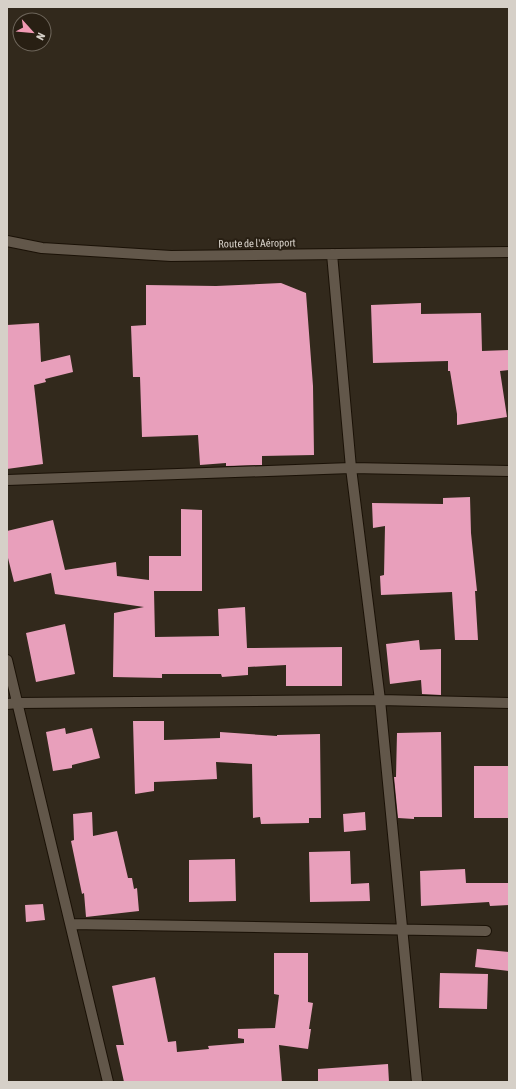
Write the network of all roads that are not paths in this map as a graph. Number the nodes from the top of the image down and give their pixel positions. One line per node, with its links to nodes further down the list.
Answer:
1 (7, 241): 3 (street, Route de l'Aéroport)
2 (509, 252): 3 (street, Route de l'Aéroport)
3 (332, 254): 4 (street)
4 (351, 468): 5 (street); 6 (street); 8 (street)
5 (509, 471)
6 (7, 480)
7 (7, 660): 9 (street)
8 (380, 700): 9 (street); 10 (street); 13 (street)
9 (18, 702): 11 (street); 12 (street)
10 (509, 703)
11 (7, 704)
12 (71, 924): 13 (street); 15 (street)
13 (401, 929): 14 (street); 16 (street)
14 (486, 931)
15 (108, 1082)
16 (417, 1082)

